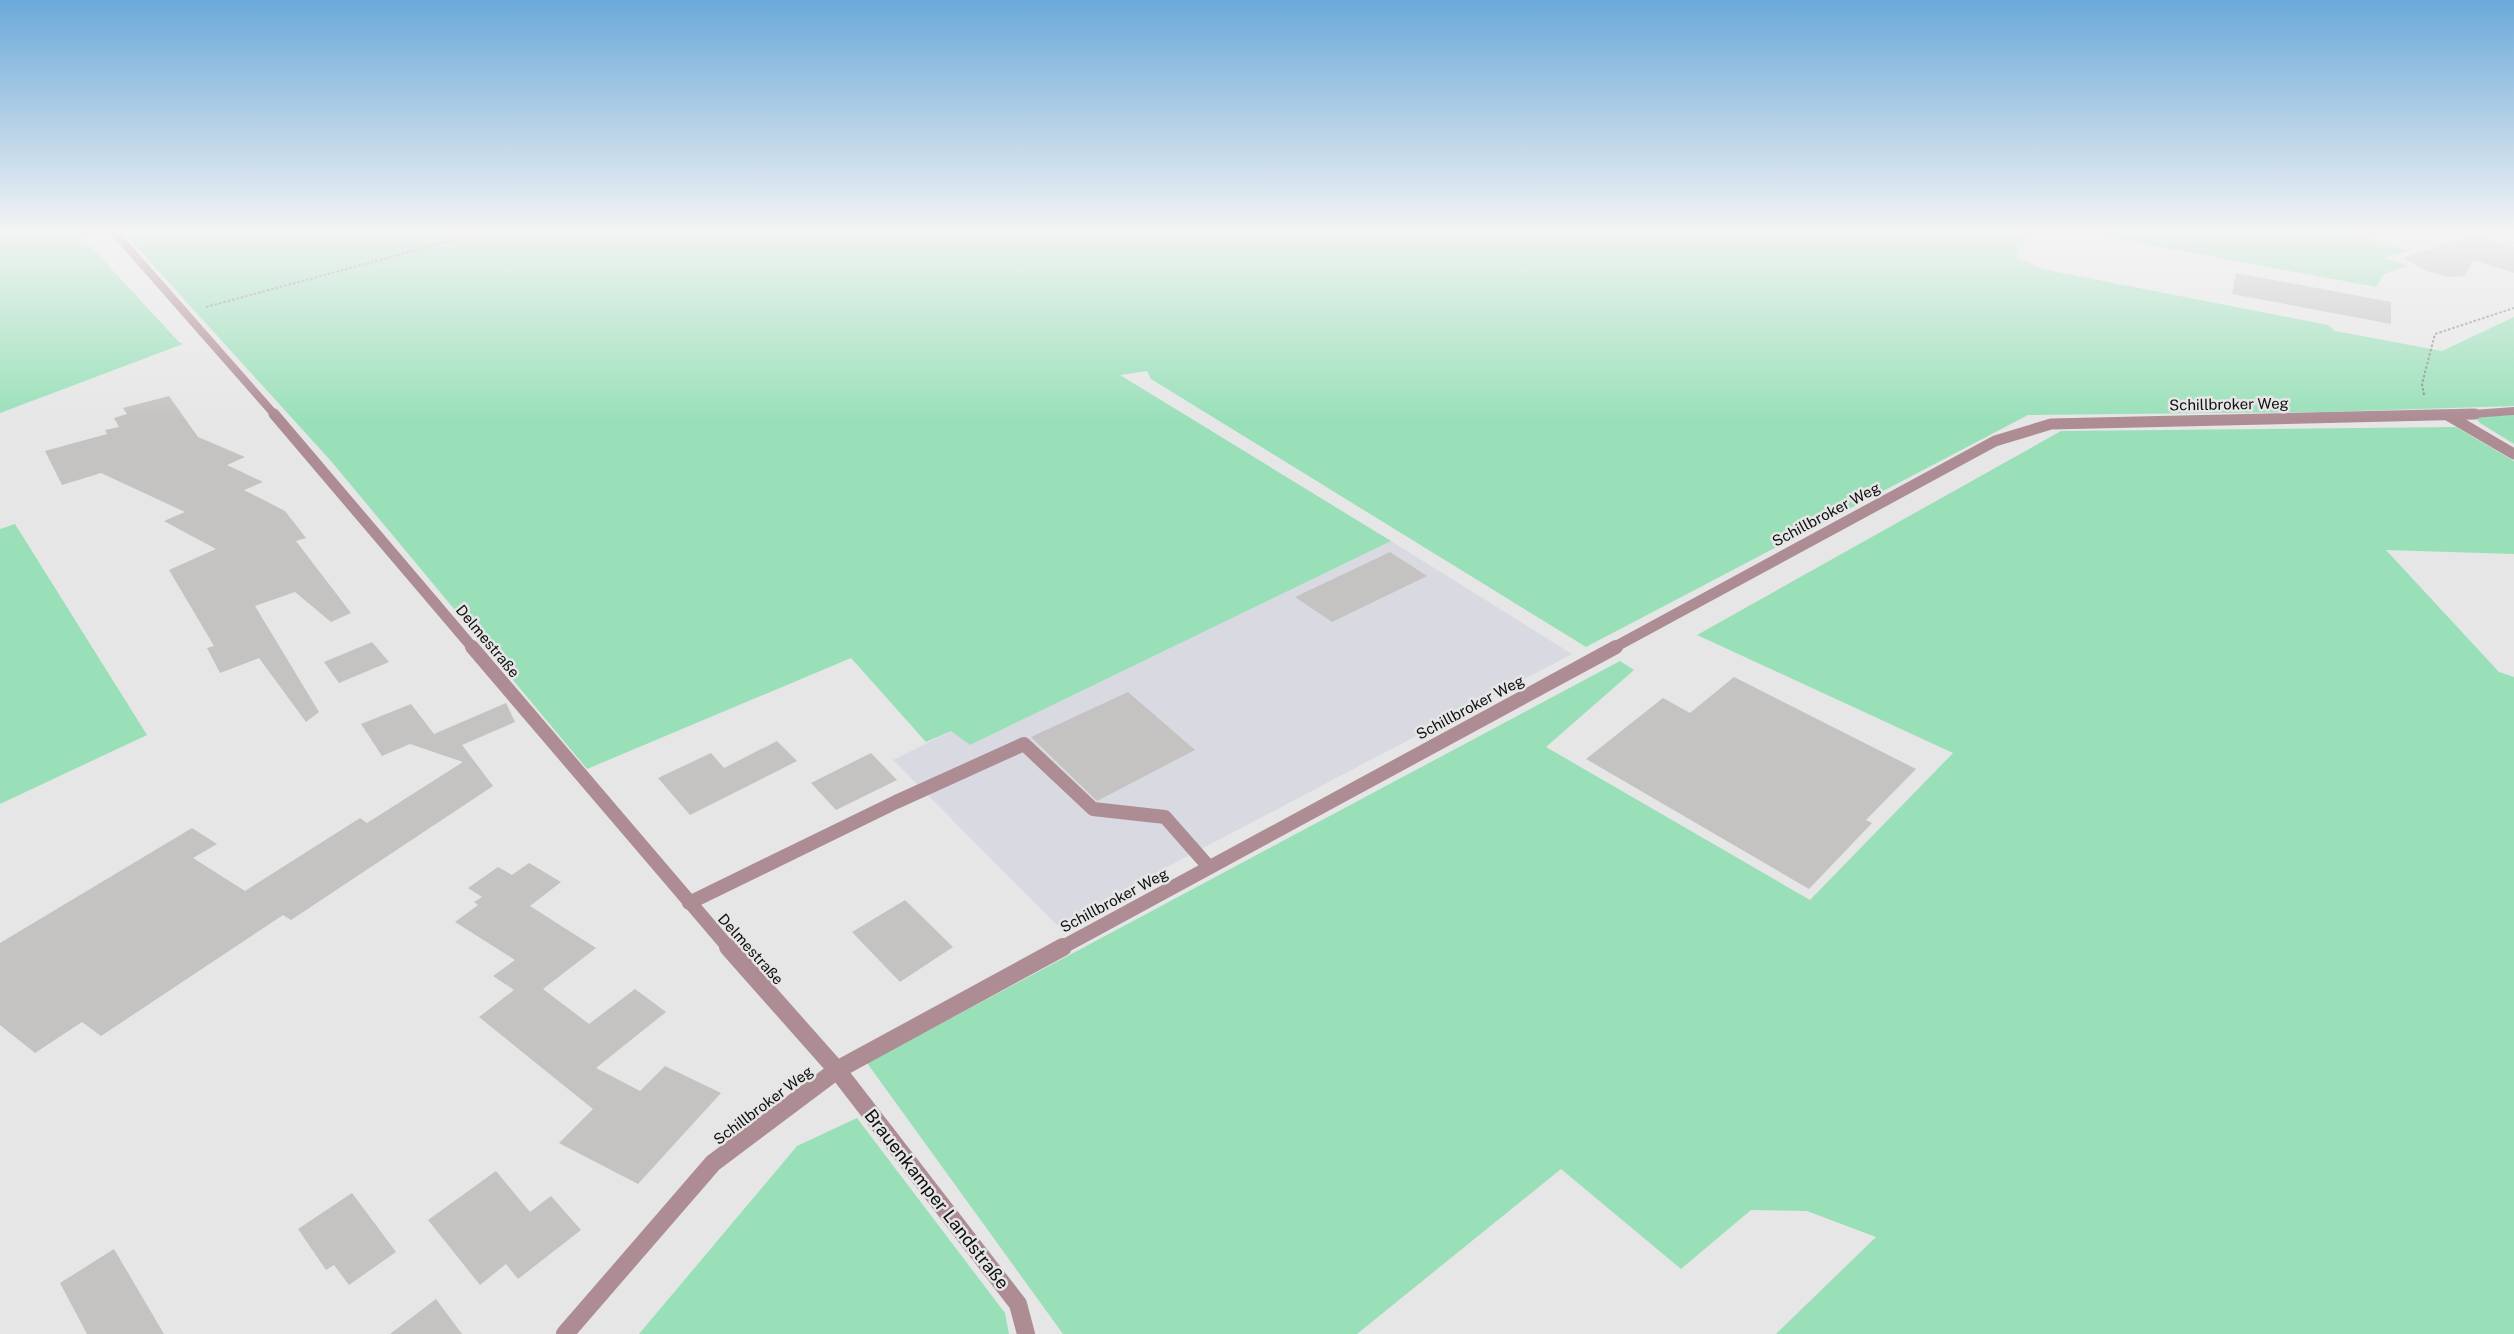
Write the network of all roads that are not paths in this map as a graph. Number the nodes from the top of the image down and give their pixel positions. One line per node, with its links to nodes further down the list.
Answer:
1 (171, 295): 6 (street, Delmestraße)
2 (2514, 411): 3 (street, Schillbroker Weg)
3 (2449, 416): 4 (street); 5 (street, Schillbroker Weg)
4 (2514, 454)
5 (1209, 867): 6 (street); 7 (street, Schillbroker Weg)
6 (689, 903): 7 (street, Delmestraße)
7 (837, 1070): 8 (street, Schillbroker Weg); 9 (street, Brauenkamper Landstraße)
8 (565, 1334)
9 (1026, 1334)

